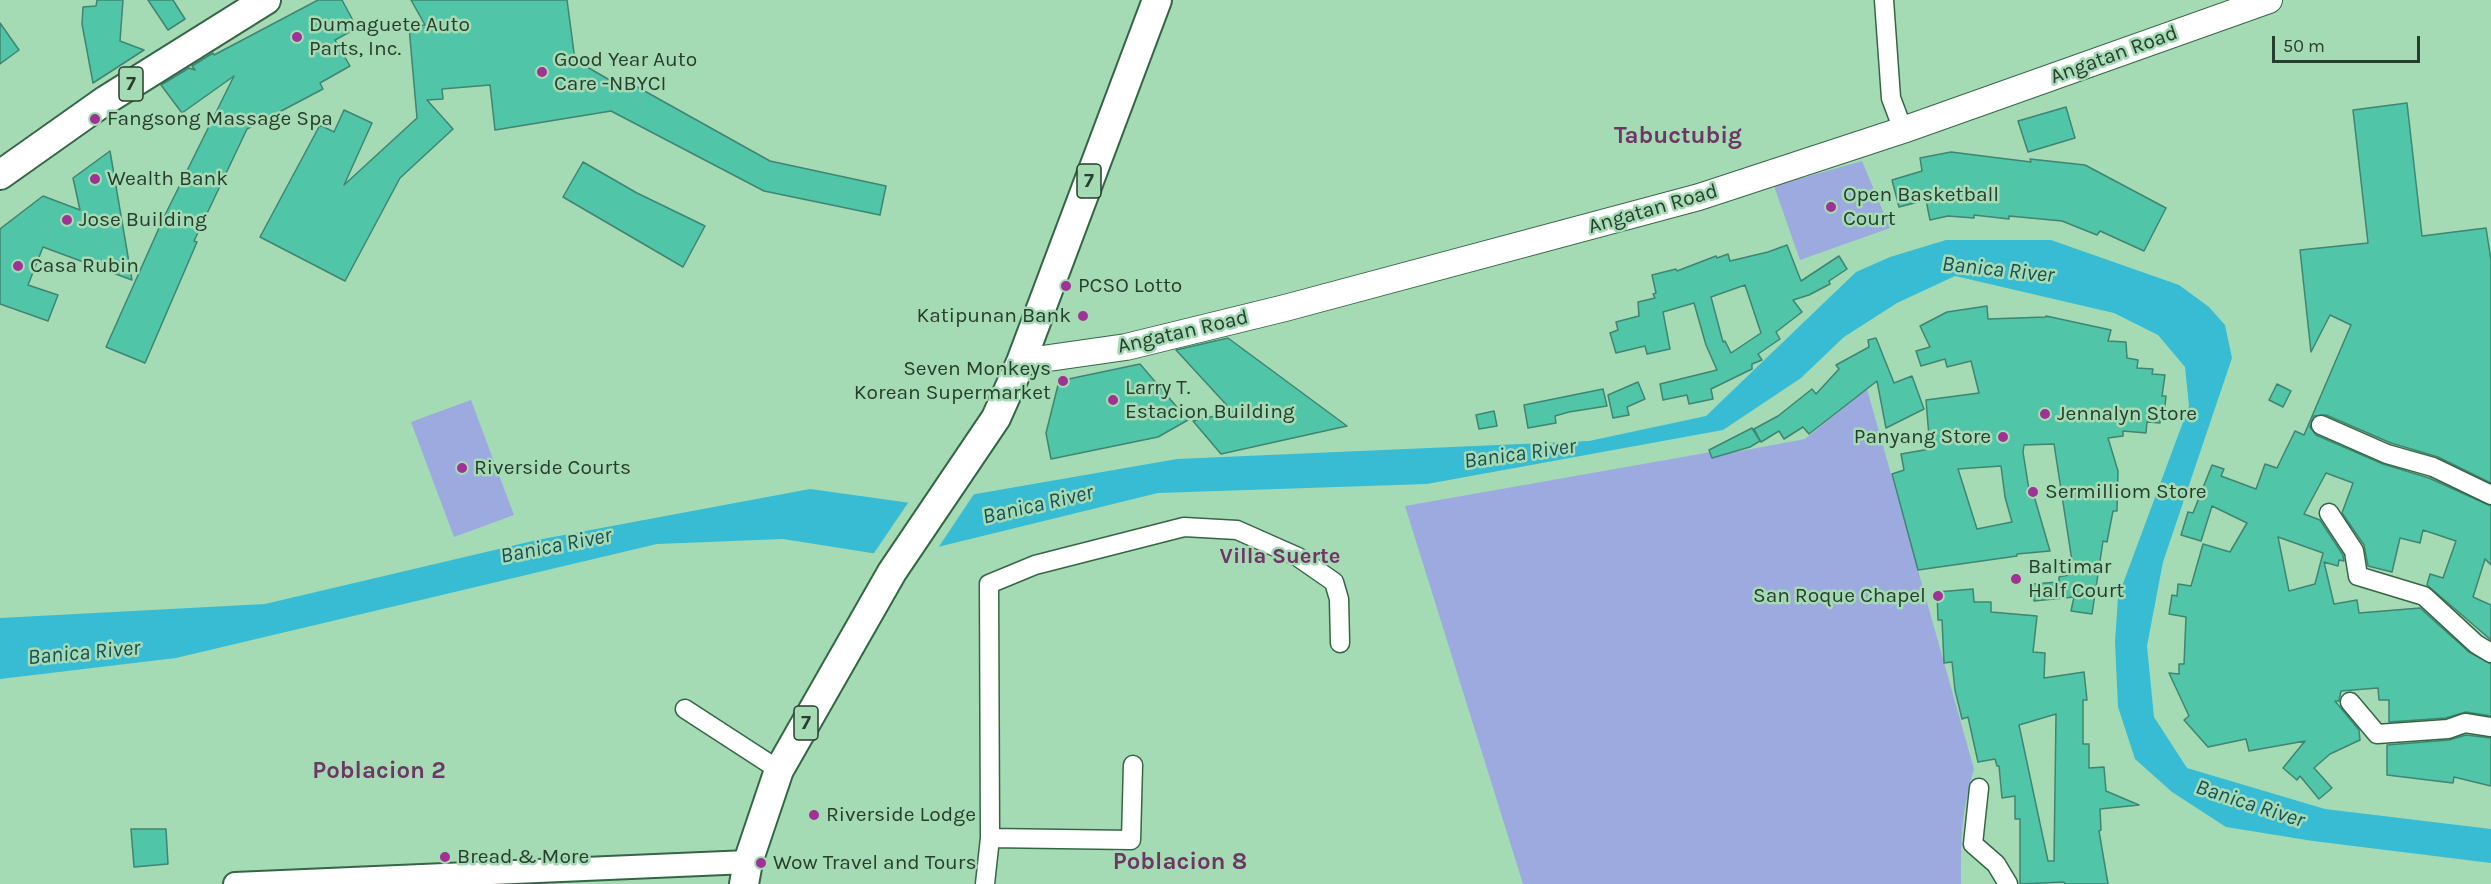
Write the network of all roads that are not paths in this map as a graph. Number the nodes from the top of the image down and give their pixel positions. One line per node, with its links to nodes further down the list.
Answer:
1 (266, 0): 6 (main road, 7)
2 (1157, 0): 7 (main road, 7)
3 (1884, 0): 5 (street)
4 (2269, 0): 5 (main road, Angatan Road)
5 (1903, 130): 7 (main road, Angatan Road)
6 (0, 175)
7 (1021, 362): 17 (main road, 7)
8 (2321, 425): 9 (street)
9 (2491, 495)
10 (2329, 513): 12 (street)
11 (1340, 643): 19 (street)
12 (2491, 653)
13 (2350, 702): 15 (street)
14 (685, 709): 17 (street)
15 (2491, 727)
16 (1133, 765): 19 (street)
17 (779, 770): 20 (main road, 7)
18 (1979, 788): 24 (street)
19 (990, 838): 23 (street)
20 (746, 873): 21 (street)
21 (324, 882): 22 (street)
22 (235, 884)
23 (985, 884)
24 (2008, 884)

